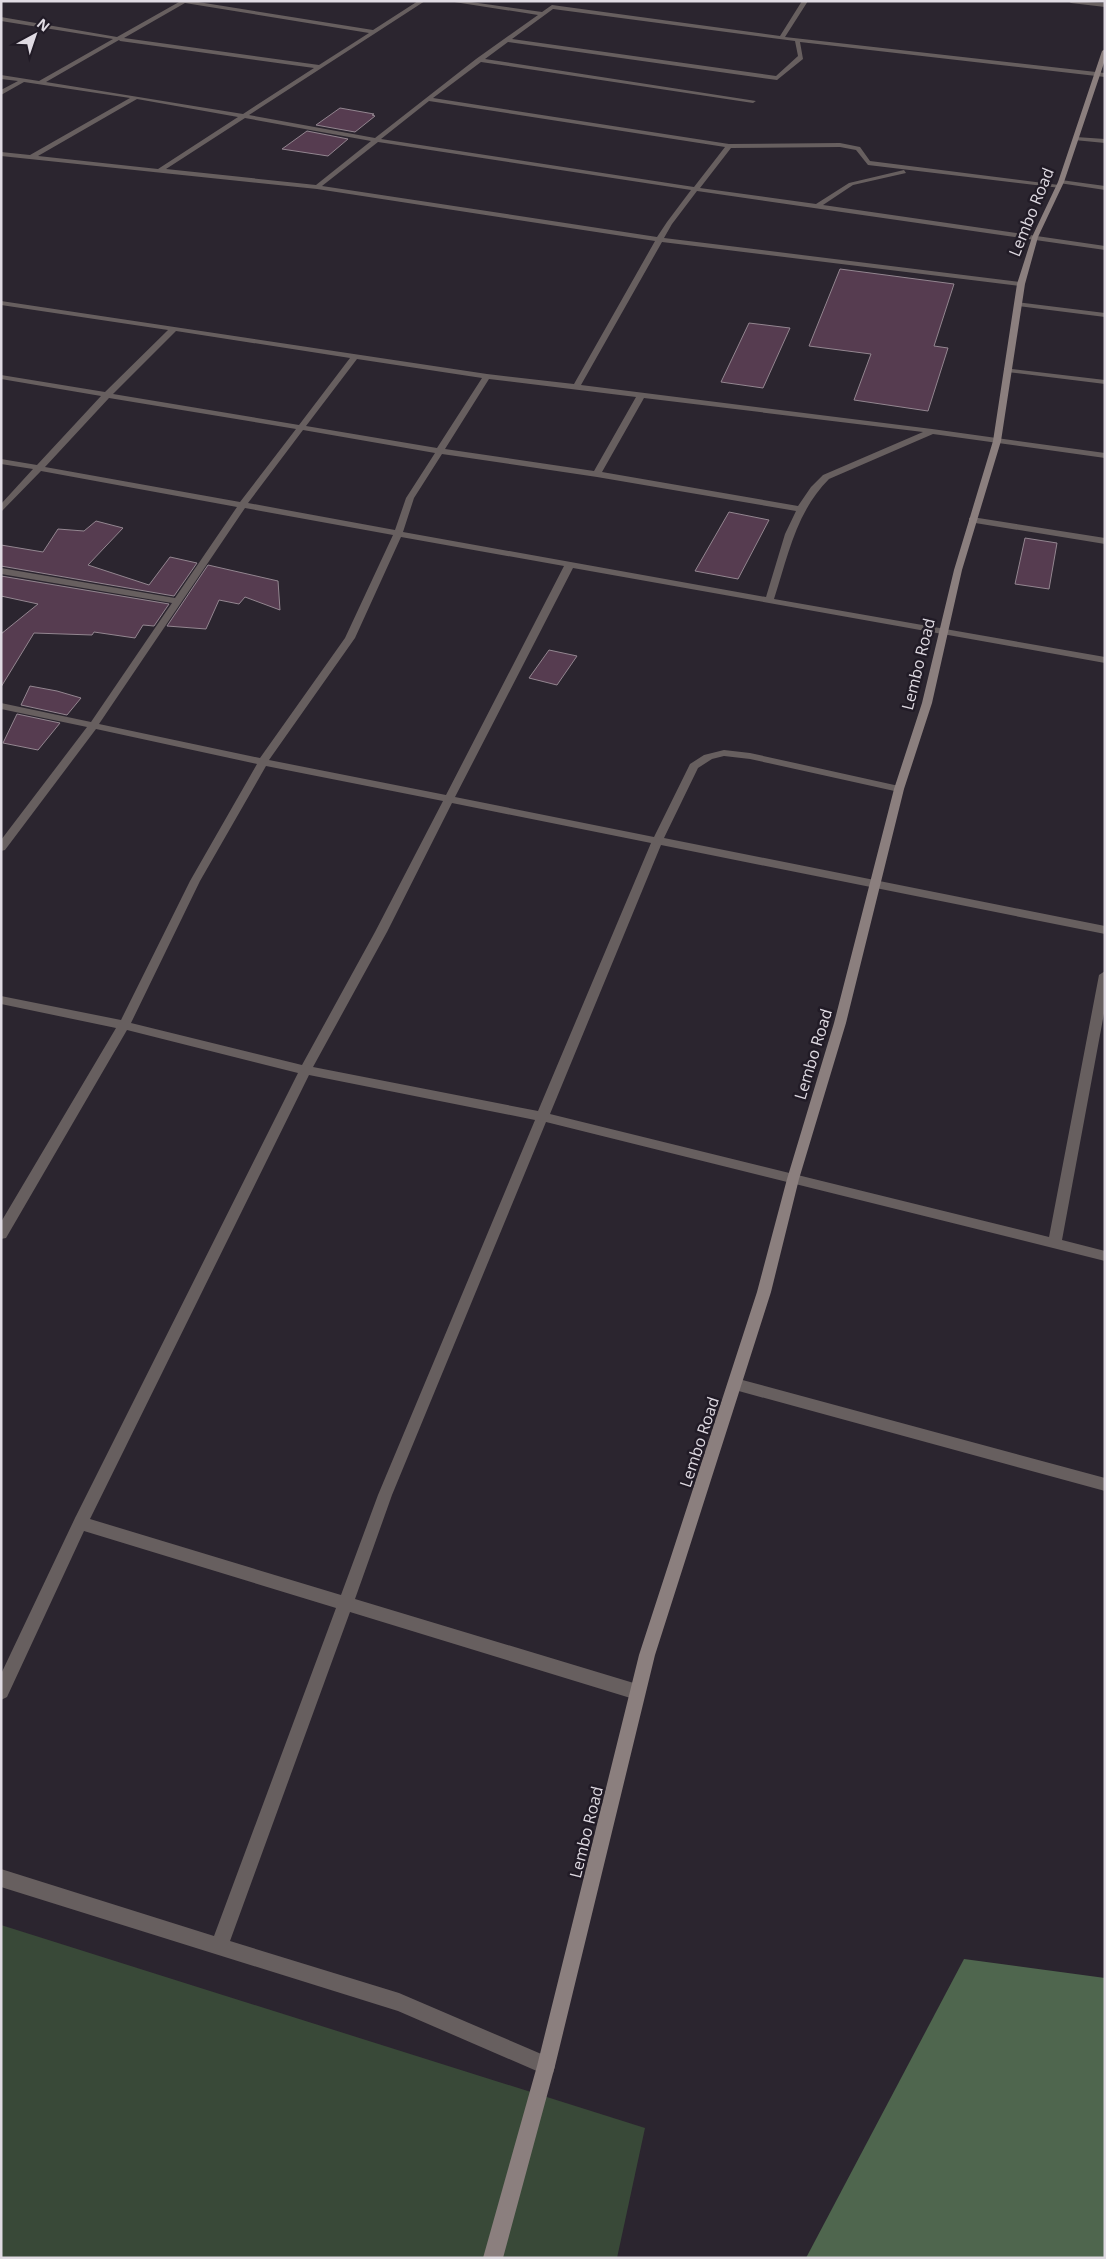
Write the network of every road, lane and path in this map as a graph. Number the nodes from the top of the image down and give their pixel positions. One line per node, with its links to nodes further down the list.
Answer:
1 (180, 1): 7 (street)
2 (422, 1): 12 (street)
3 (451, 1): 10 (street)
4 (559, 1): 9 (street)
5 (805, 1): 13 (street)
6 (1071, 1): 8 (street)
7 (185, 2): 12 (street); 14 (street)
8 (1105, 5)
9 (552, 7): 10 (street); 13 (street)
10 (543, 14): 15 (street)
11 (1, 19): 14 (street)
12 (374, 32): 19 (street)
13 (781, 38): 16 (street)
14 (120, 39): 19 (street); 23 (street)
15 (505, 40): 16 (street); 18 (street)
16 (797, 40): 20 (street)
17 (1105, 51): 20 (street, Lembo Road)
18 (478, 60): 26 (street); 27 (street)
19 (320, 67): 28 (street)
20 (1100, 75): 29 (street, Lembo Road)
21 (1, 76): 22 (street)
22 (24, 80): 23 (street); 24 (street)
23 (41, 82): 25 (street)
24 (1, 93)
25 (136, 97): 28 (street); 34 (street)
26 (428, 99): 30 (street); 32 (street)
27 (753, 101)
28 (246, 116): 30 (street); 36 (street)
29 (1076, 139): 31 (street); 37 (street, Lembo Road)
30 (376, 140): 38 (street); 39 (street)
31 (1105, 141)
32 (729, 146): 35 (street); 39 (street)
33 (1, 154): 34 (street)
34 (30, 158): 36 (street)
35 (916, 170): 37 (street); 41 (street)
36 (159, 171): 38 (street)
37 (1060, 185): 40 (street); 42 (street, Lembo Road)
38 (317, 188): 43 (street)
39 (698, 188): 41 (street); 43 (street)
40 (1105, 188)
41 (819, 205): 42 (street)
42 (1035, 237): 44 (street); 45 (street, Lembo Road)
43 (661, 240): 45 (street); 55 (street)
44 (1105, 248)
45 (1021, 284): 47 (street, Lembo Road)
46 (2, 304): 49 (street)
47 (1018, 304): 48 (street); 51 (street, Lembo Road)
48 (1105, 315)
49 (173, 330): 50 (street); 56 (street)
50 (355, 356): 52 (street); 58 (street)
51 (1007, 370): 54 (street); 60 (street, Lembo Road)
52 (486, 376): 55 (street); 61 (street)
53 (1, 377): 56 (street)
54 (1105, 382)
55 (576, 388): 57 (street)
56 (107, 395): 58 (street); 64 (street)
57 (640, 397): 59 (street); 65 (street)
58 (302, 428): 61 (street); 66 (street)
59 (932, 431): 60 (street); 68 (street)
60 (997, 441): 62 (street); 69 (street, Lembo Road)
61 (440, 451): 65 (street); 70 (street)
62 (1105, 456)
63 (1, 461): 64 (street)
64 (40, 468): 66 (street); 67 (street)
65 (597, 474): 68 (street)
66 (243, 504): 70 (street); 74 (street)
67 (1, 509)
68 (799, 510): 75 (street)
69 (972, 520): 71 (street); 76 (street, Lembo Road)
70 (399, 532): 72 (street); 80 (street)
71 (1105, 541)
72 (569, 566): 75 (street); 82 (street)
73 (1, 571): 74 (street)
74 (178, 601): 79 (street)
75 (769, 601): 76 (street)
76 (943, 632): 77 (street); 81 (street, Lembo Road)
77 (1105, 660)
78 (1, 706): 79 (street)
79 (93, 726): 80 (street); 84 (street)
80 (263, 762): 82 (street); 89 (street)
81 (899, 790): 83 (street); 85 (street, Lembo Road)
82 (448, 799): 83 (street); 90 (street)
83 (657, 841): 85 (street); 91 (street)
84 (2, 845)
85 (876, 885): 86 (street); 92 (street, Lembo Road)
86 (1105, 930)
87 (1105, 975): 94 (street)
88 (1, 1000): 89 (street)
89 (124, 1025): 90 (street); 93 (street)
90 (305, 1070): 91 (street); 98 (street)
91 (543, 1117): 92 (street); 99 (street)
92 (793, 1179): 94 (street); 96 (street, Lembo Road)
93 (1, 1234)
94 (1054, 1242): 95 (street)
95 (1105, 1256)
96 (734, 1384): 97 (street); 101 (street, Lembo Road)
97 (1105, 1485)
98 (80, 1523): 99 (street); 100 (street)
99 (346, 1603): 101 (street); 103 (street)
100 (1, 1692)
101 (638, 1692): 104 (street, Lembo Road)
102 (1, 1878): 103 (street)
103 (219, 1947): 104 (street)
104 (546, 2066): 105 (street, Lembo Road)
105 (493, 2258)

